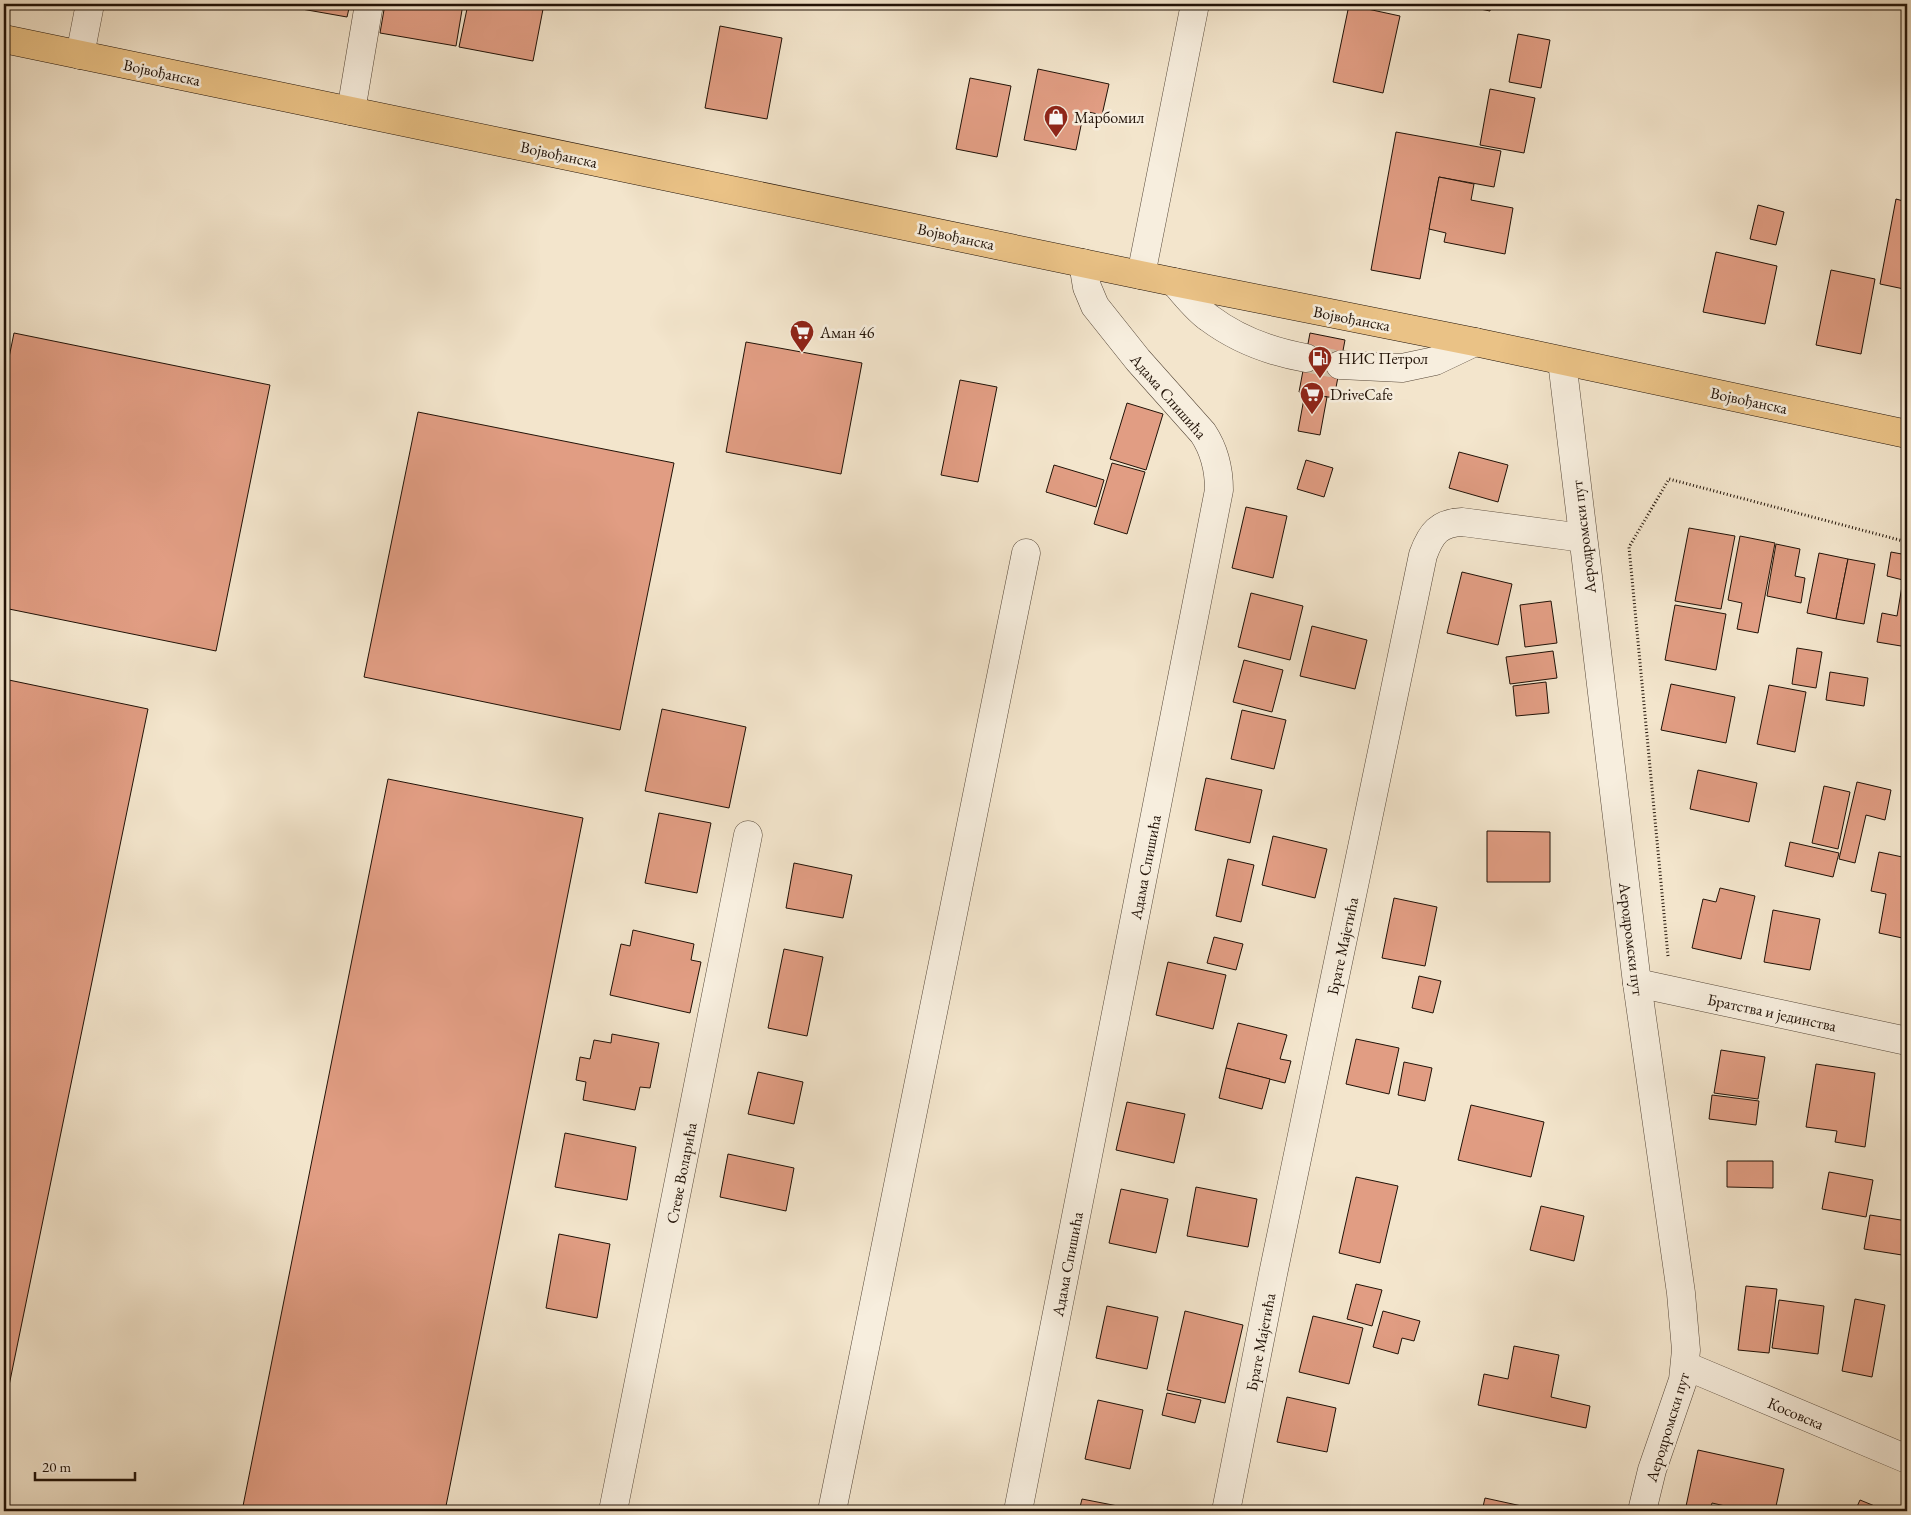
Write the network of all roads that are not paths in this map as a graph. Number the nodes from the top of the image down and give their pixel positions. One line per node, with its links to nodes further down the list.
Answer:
1 (90, 4): 5 (street)
2 (369, 4): 6 (street)
3 (1195, 4): 8 (street)
4 (4, 39): 5 (main road, Војвођанска)
5 (80, 55): 6 (main road, Војвођанска)
6 (351, 110): 7 (main road, Војвођанска)
7 (1083, 263): 8 (main road, Војвођанска); 24 (street, Адама Спишића)
8 (1141, 275): 9 (main road, Војвођанска)
9 (1174, 282): 10 (main road, Војвођанска); 11 (street)
10 (1475, 342): 12 (main road, Војвођанска); 13 (street)
11 (1306, 358)
12 (1562, 361): 14 (main road, Војвођанска); 15 (street, Аеродромски пут)
13 (1340, 365)
14 (1907, 434)
15 (1582, 538): 18 (street, Аеродромски пут); 25 (street, Брате Мајетића)
16 (1026, 553): 23 (street)
17 (748, 835): 22 (street, Стеве Воларића)
18 (1637, 983): 19 (street, Братства и јединства); 20 (street, Аеродромски пут)
19 (1907, 1041)
20 (1686, 1366): 21 (street, Косовска); 26 (street, Аеродромски пут)
21 (1907, 1459)
22 (613, 1511)
23 (832, 1511)
24 (1018, 1511)
25 (1226, 1511)
26 (1642, 1511)

